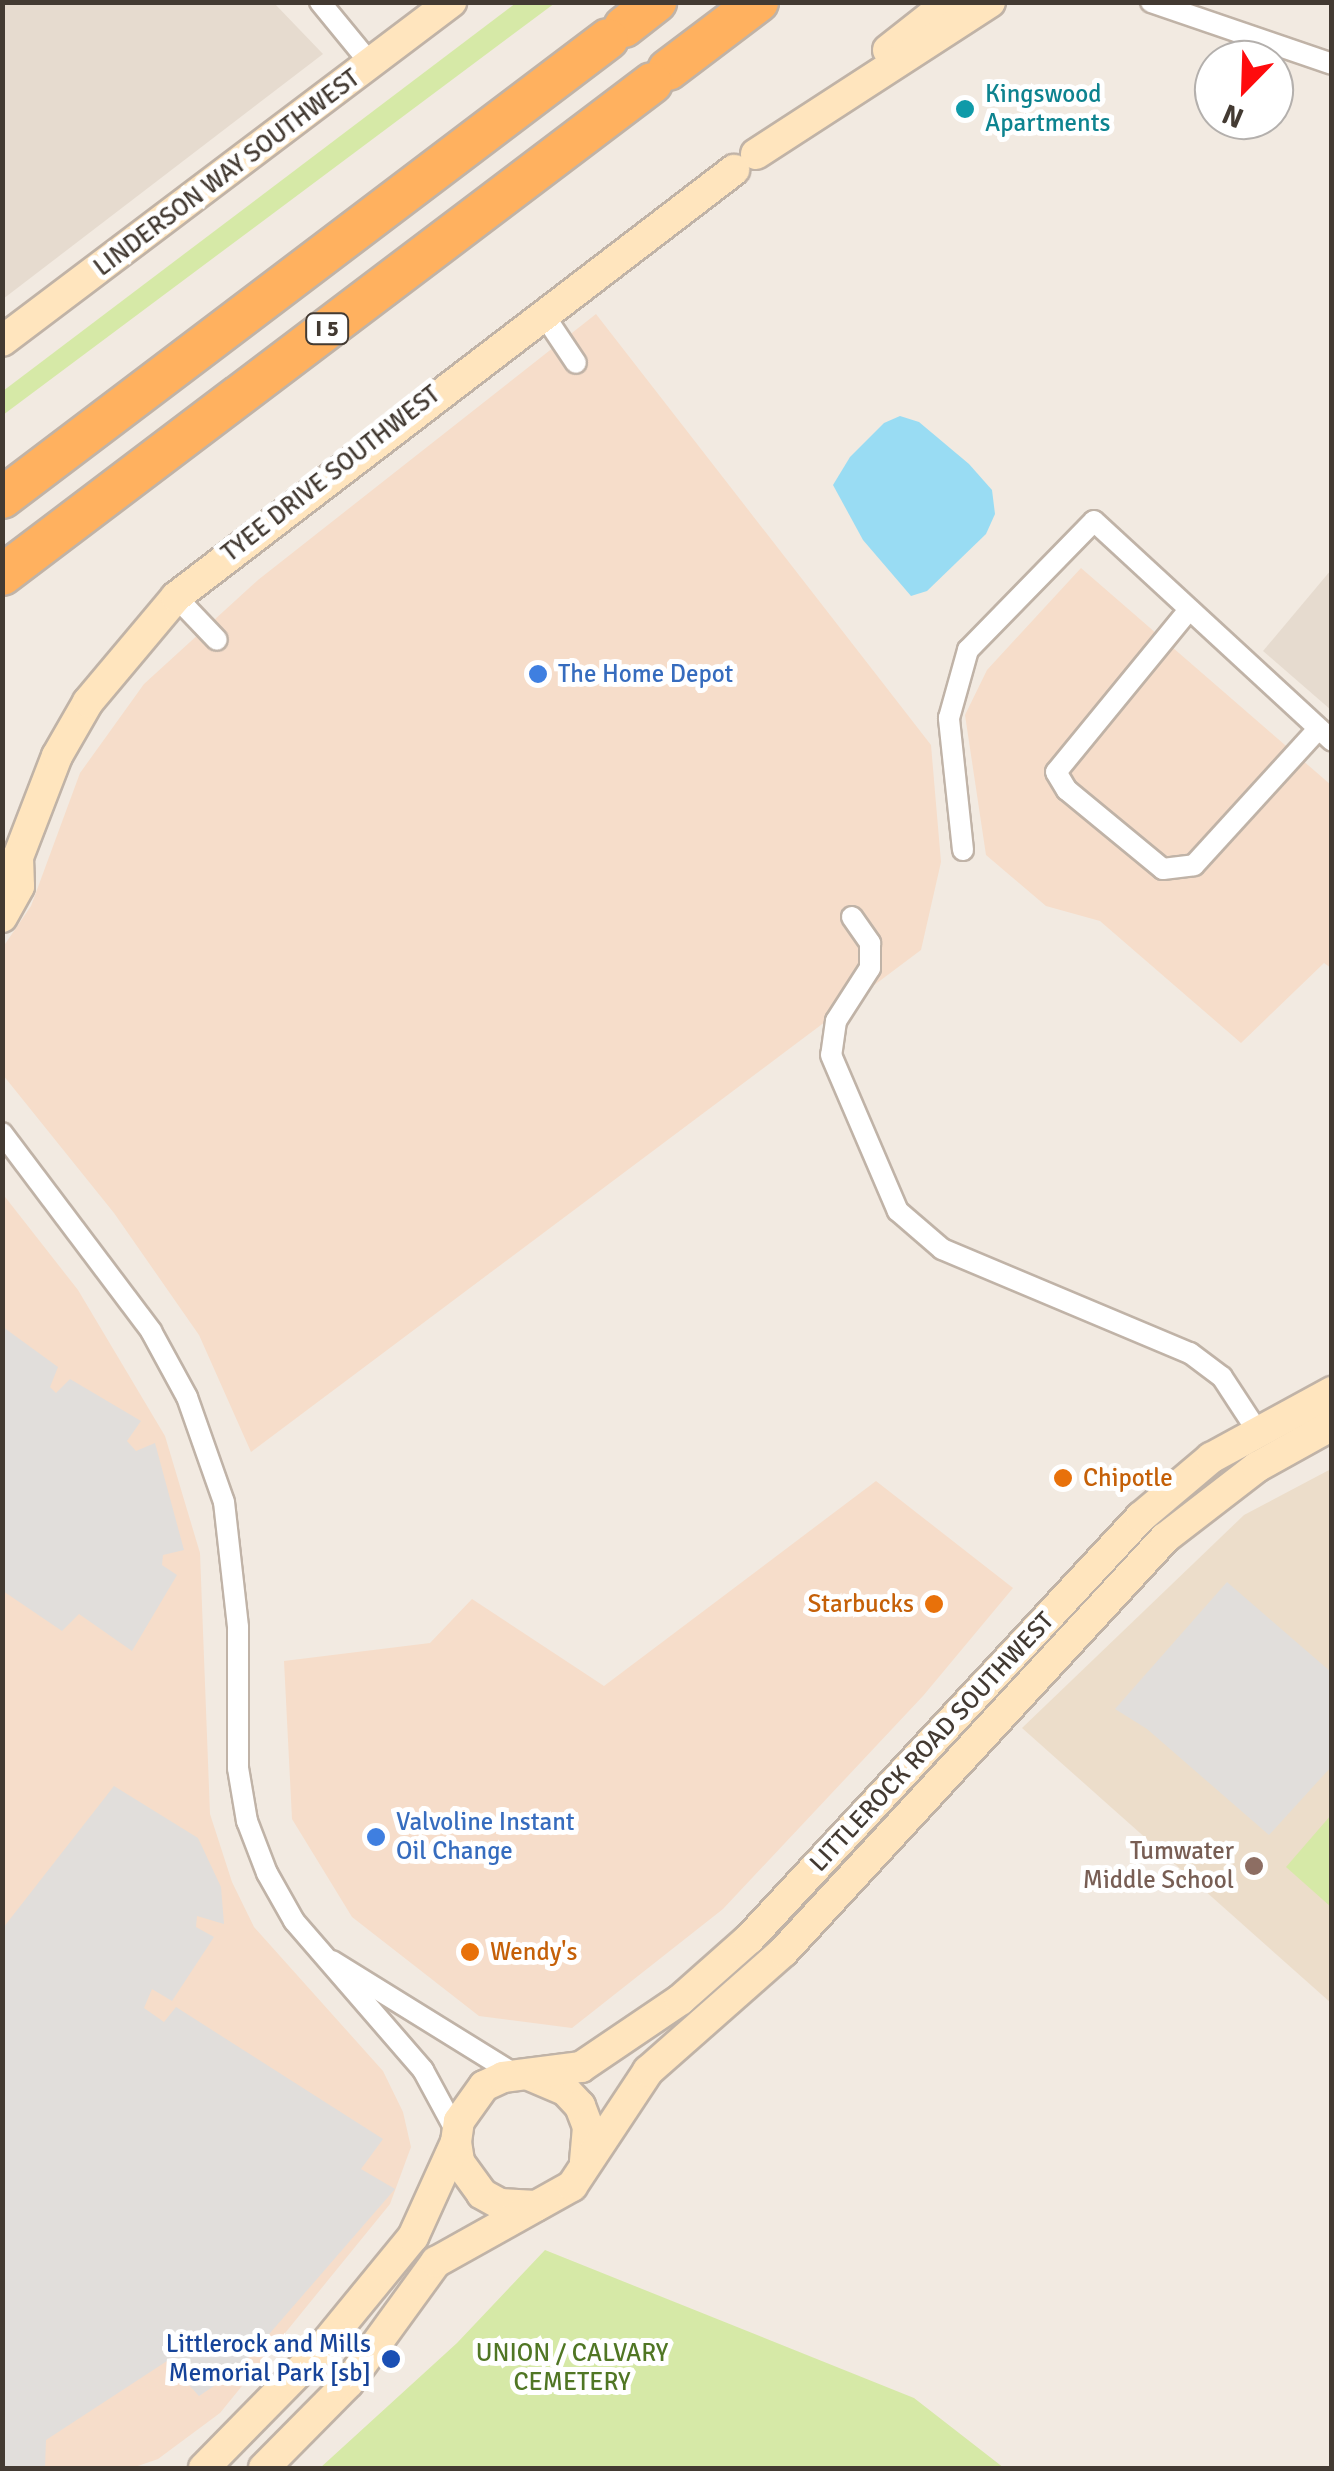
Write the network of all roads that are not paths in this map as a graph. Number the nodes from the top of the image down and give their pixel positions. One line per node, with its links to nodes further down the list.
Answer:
1 (320, 2): 8 (street)
2 (451, 2): 8 (main road, LINDERSON WAY SOUTHWEST)
3 (656, 2): 14 (highway, I 5)
4 (758, 2): 15 (highway, I 5)
5 (949, 2): 6 (main road)
6 (990, 2)
7 (1152, 2): 9 (street)
8 (371, 64): 12 (main road, LINDERSON WAY SOUTHWEST)
9 (1332, 64)
10 (734, 170): 11 (main road, TYEE DRIVE SOUTHWEST)
11 (542, 312): 13 (street); 16 (main road, TYEE DRIVE SOUTHWEST)
12 (2, 342)
13 (576, 363)
14 (2, 498)
15 (2, 575)
16 (176, 597): 18 (street); 21 (main road, TYEE DRIVE SOUTHWEST)
17 (1188, 612): 19 (street); 19 (street); 20 (street)
18 (216, 640)
19 (1324, 735)
20 (963, 850)
21 (10, 866): 23 (main road, TYEE DRIVE SOUTHWEST)
22 (852, 917): 27 (street)
23 (2, 918)
24 (2, 1133): 28 (street)
25 (1332, 1392): 27 (main road, LITTLEROCK ROAD SOUTHWEST)
26 (1332, 1425): 31 (main road, LITTLEROCK ROAD SOUTHWEST)
27 (1256, 1429): 29 (main road, LITTLEROCK ROAD SOUTHWEST)
28 (332, 1961): 29 (street); 30 (street)
29 (520, 2075): 30 (main road, LITTLEROCK ROAD SOUTHWEST); 31 (main road)
30 (456, 2137): 32 (main road); 33 (main road, LITTLEROCK ROAD SOUTHWEST)
31 (583, 2170): 32 (main road, LITTLEROCK ROAD SOUTHWEST)
32 (540, 2206): 34 (main road, LITTLEROCK ROAD SOUTHWEST)
33 (204, 2468)
34 (264, 2468)

